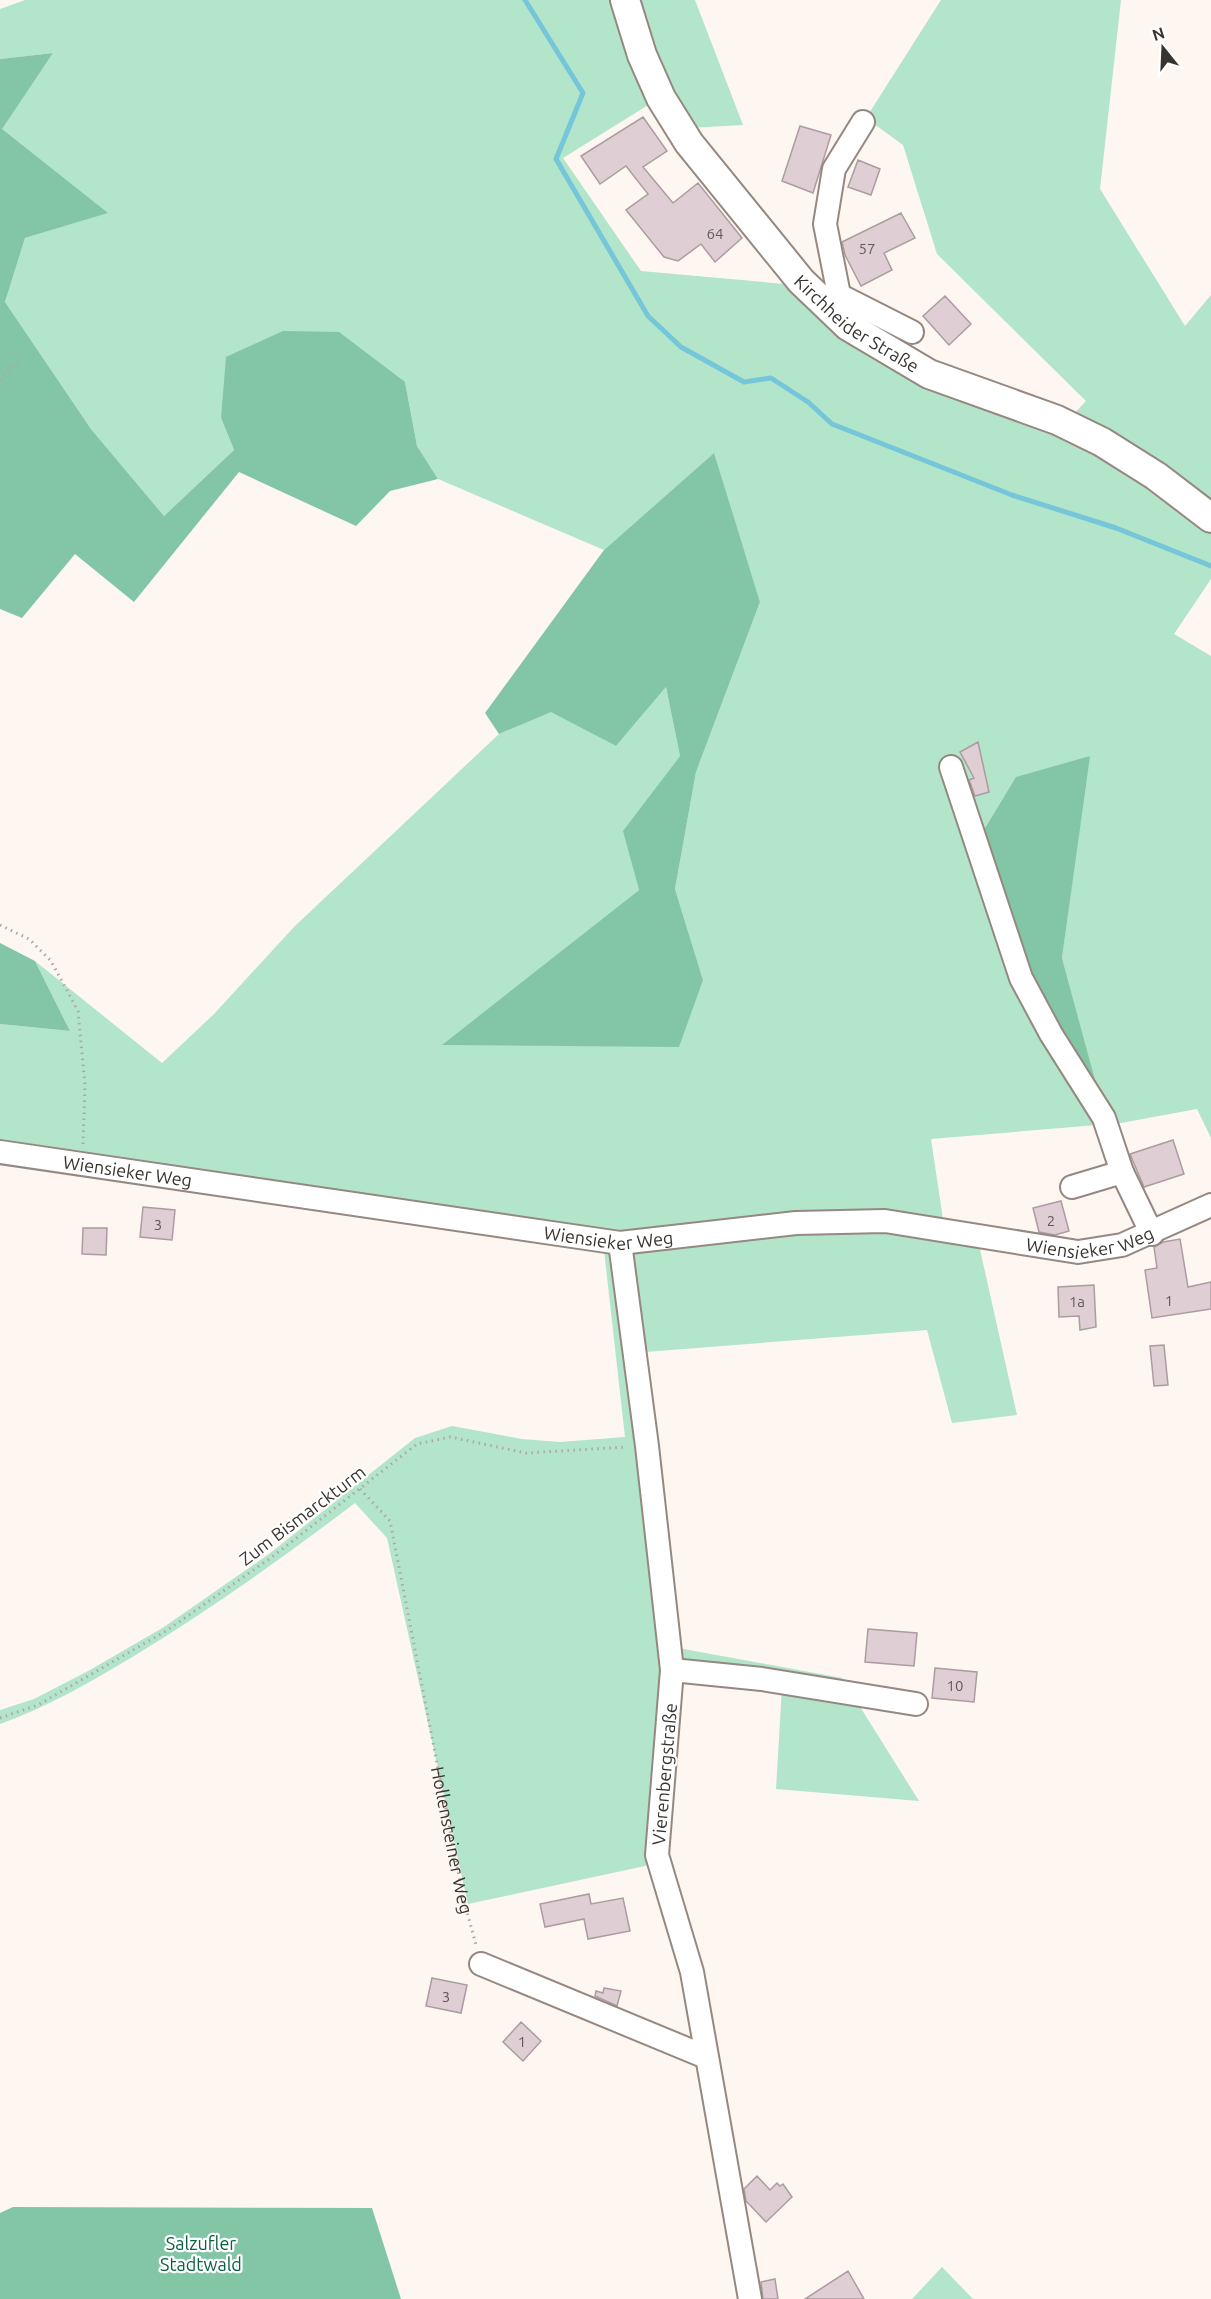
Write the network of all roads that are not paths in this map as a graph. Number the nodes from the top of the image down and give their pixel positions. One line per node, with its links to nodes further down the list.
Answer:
1 (625, 0): 3 (main road, Kirchheider Straße)
2 (863, 122): 3 (street)
3 (833, 301): 4 (street); 5 (main road, Kirchheider Straße)
4 (912, 332)
5 (1211, 518)
6 (951, 767): 8 (street)
7 (0, 1152): 12 (street, Wiensieker Weg)
8 (1122, 1172): 9 (street); 11 (street)
9 (1072, 1187)
10 (1211, 1205): 11 (street, Wiensieker Weg)
11 (1152, 1234): 12 (street, Wiensieker Weg)
12 (620, 1243): 13 (street, Vierenbergstraße)
13 (672, 1670): 14 (street); 16 (street, Vierenbergstraße)
14 (916, 1704)
15 (482, 1964): 16 (street)
16 (706, 2057): 17 (street, Vierenbergstraße)
17 (750, 2299)

